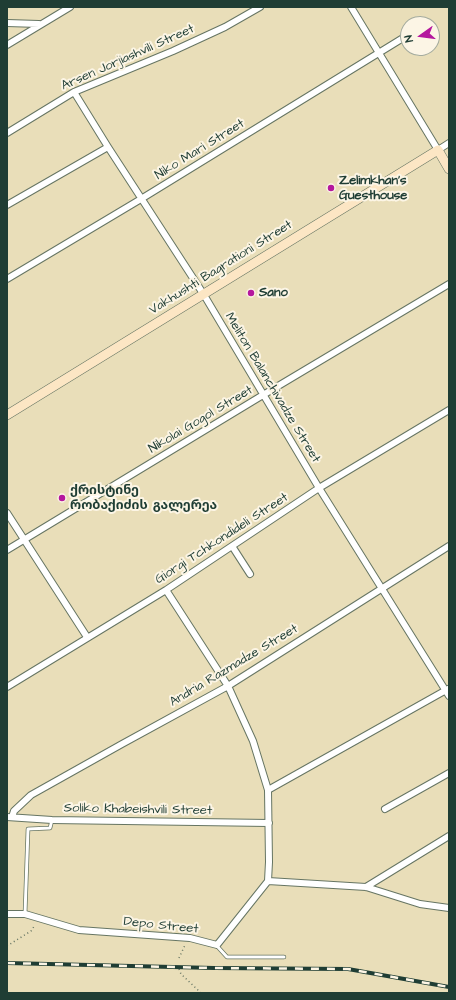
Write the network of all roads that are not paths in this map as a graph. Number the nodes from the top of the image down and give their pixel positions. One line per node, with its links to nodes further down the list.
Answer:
1 (70, 7): 5 (street)
2 (260, 7): 9 (street, Arsen Jorjiashvili Street)
3 (351, 7): 8 (street)
4 (7, 23): 5 (street)
5 (39, 24): 7 (street)
6 (400, 40): 8 (street, Niko Mari Street)
7 (7, 44)
8 (379, 53): 13 (street); 15 (street, Niko Mari Street)
9 (74, 92): 10 (street, Arsen Jorjiashvili Street); 12 (street, Meliton Balanchivadze Street)
10 (7, 132)
11 (449, 143): 13 (street, Vakhushti Bagrationi Street)
12 (108, 147): 15 (street, Meliton Balanchivadze Street); 16 (street)
13 (438, 150): 14 (street); 19 (street, Vakhushti Bagrationi Street)
14 (449, 170)
15 (141, 198): 17 (street, Niko Mari Street); 19 (street, Meliton Balanchivadze Street)
16 (7, 206)
17 (7, 279)
18 (449, 284): 20 (street, Nikolai Gogol Street)
19 (204, 295): 20 (street, Meliton Balanchivadze Street); 22 (street, Vakhushti Bagrationi Street)
20 (264, 395): 23 (street, Meliton Balanchivadze Street); 25 (street, Nikolai Gogol Street)
21 (449, 410): 23 (street, Giorgi Tchkondideli Street)
22 (7, 415)
23 (319, 488): 26 (street, Giorgi Tchkondideli Street); 30 (street, Meliton Balanchivadze Street)
24 (7, 513): 25 (street)
25 (24, 540): 28 (street, Nikolai Gogol Street); 32 (street)
26 (232, 546): 29 (street); 31 (street, Giorgi Tchkondideli Street)
27 (449, 546): 30 (street, Andria Razmadze Street)
28 (7, 550)
29 (250, 574)
30 (382, 588): 33 (street, Andria Razmadze Street); 35 (street, Meliton Balanchivadze Street)
31 (166, 590): 32 (street, Giorgi Tchkondideli Street); 33 (street)
32 (87, 637): 34 (street, Giorgi Tchkondideli Street)
33 (228, 686): 37 (street); 39 (street, Andria Razmadze Street)
34 (7, 687)
35 (448, 692): 37 (street)
36 (449, 773): 38 (street)
37 (268, 790): 41 (street)
38 (385, 809)
39 (10, 817): 40 (street, Soliko Khabeishvili Street)
40 (52, 820): 41 (street, Soliko Khabeishvili Street); 47 (lane)
41 (269, 823): 43 (street)
42 (449, 836): 44 (street)
43 (268, 881): 44 (street); 48 (street)
44 (366, 886): 45 (street)
45 (449, 908)
46 (7, 914): 47 (street, Depo Street)
47 (25, 914): 48 (street, Depo Street)
48 (217, 945): 49 (lane)
49 (284, 957)

